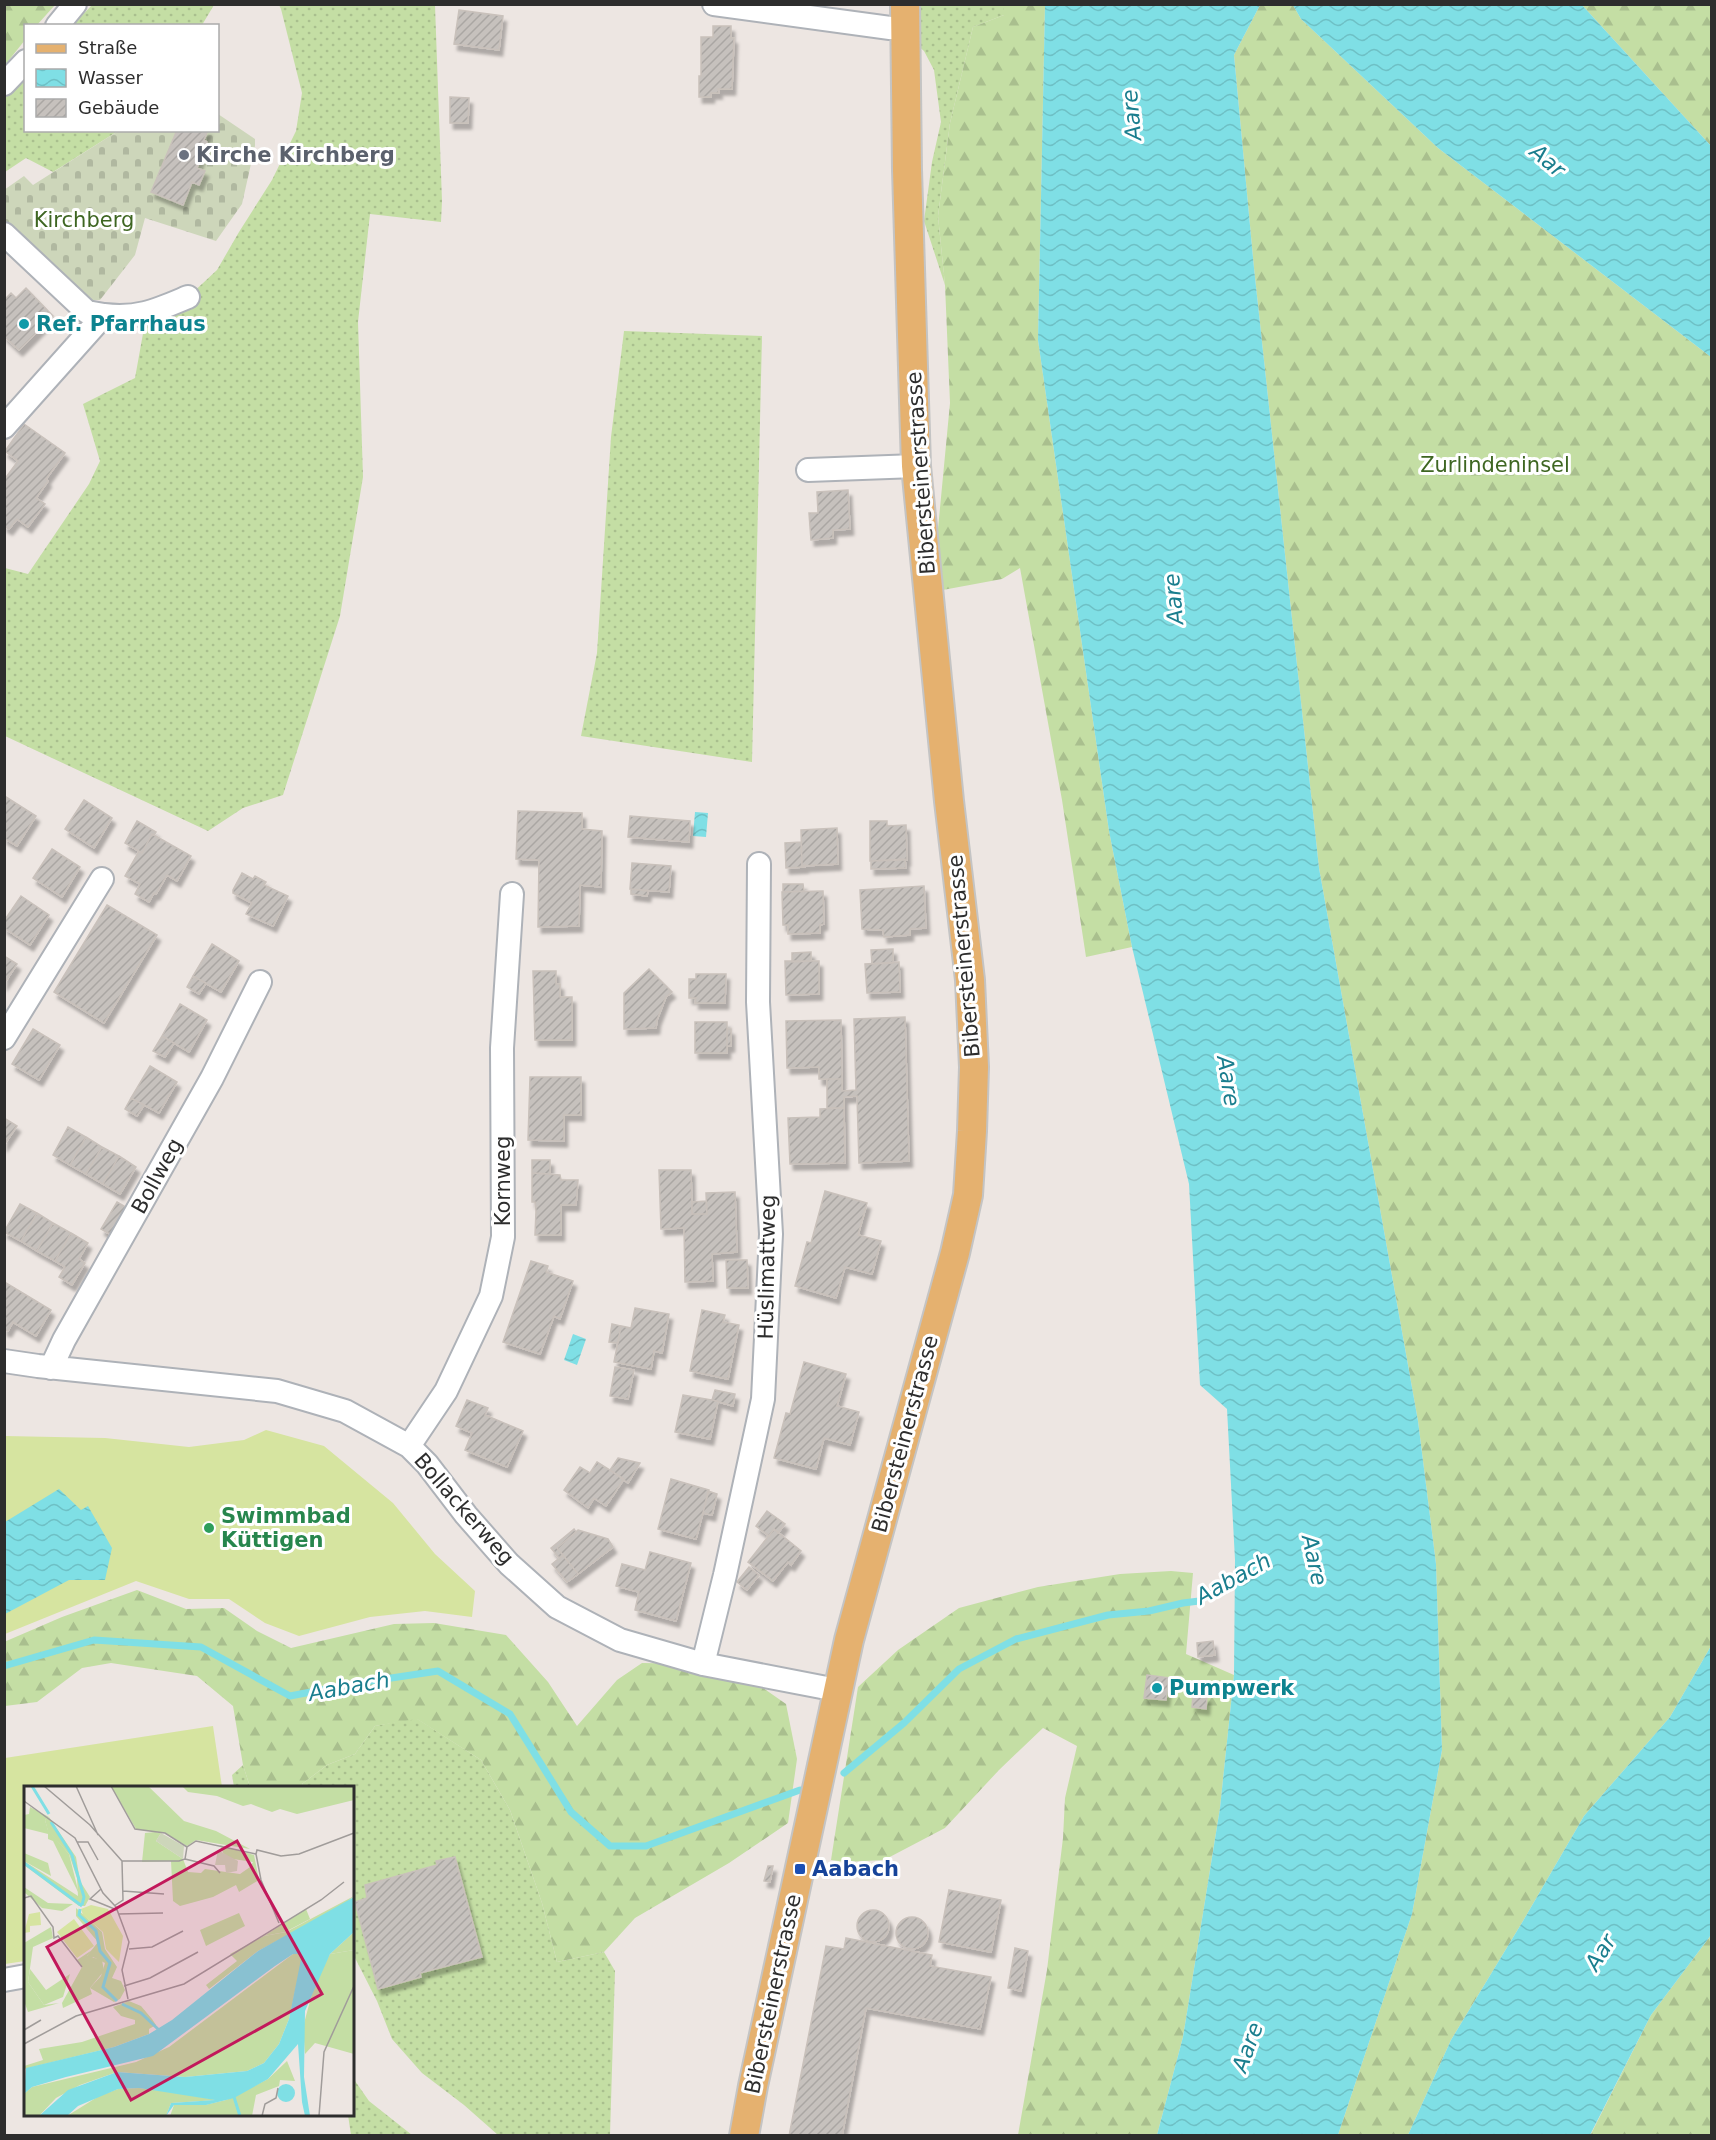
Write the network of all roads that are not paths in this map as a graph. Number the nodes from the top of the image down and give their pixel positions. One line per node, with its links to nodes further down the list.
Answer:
1 (75, 4): 4 (street)
2 (714, 4): 3 (street)
3 (905, 16): 11 (main road, Bibersteinerstrasse)
4 (59, 24)
5 (24, 63): 6 (street)
6 (4, 84)
7 (4, 234): 9 (street)
8 (188, 297): 9 (street)
9 (104, 315): 10 (street)
10 (4, 427)
11 (916, 466): 12 (street); 22 (main road, Bibersteinerstrasse)
12 (808, 470)
13 (759, 864): 21 (street, Hüslimattweg)
14 (102, 879): 17 (street)
15 (512, 894): 20 (street, Kornweg)
16 (260, 982): 18 (street, Bollweg)
17 (4, 1038)
18 (51, 1368): 19 (street, Bollackerweg); 20 (street, Bollackerweg)
19 (9, 1369)
20 (410, 1446): 21 (street, Bollackerweg)
21 (703, 1664): 22 (street, Bollackerweg)
22 (837, 1689): 25 (main road, Bibersteinerstrasse)
23 (24, 1976): 24 (street)
24 (4, 1980)
25 (744, 2136)

